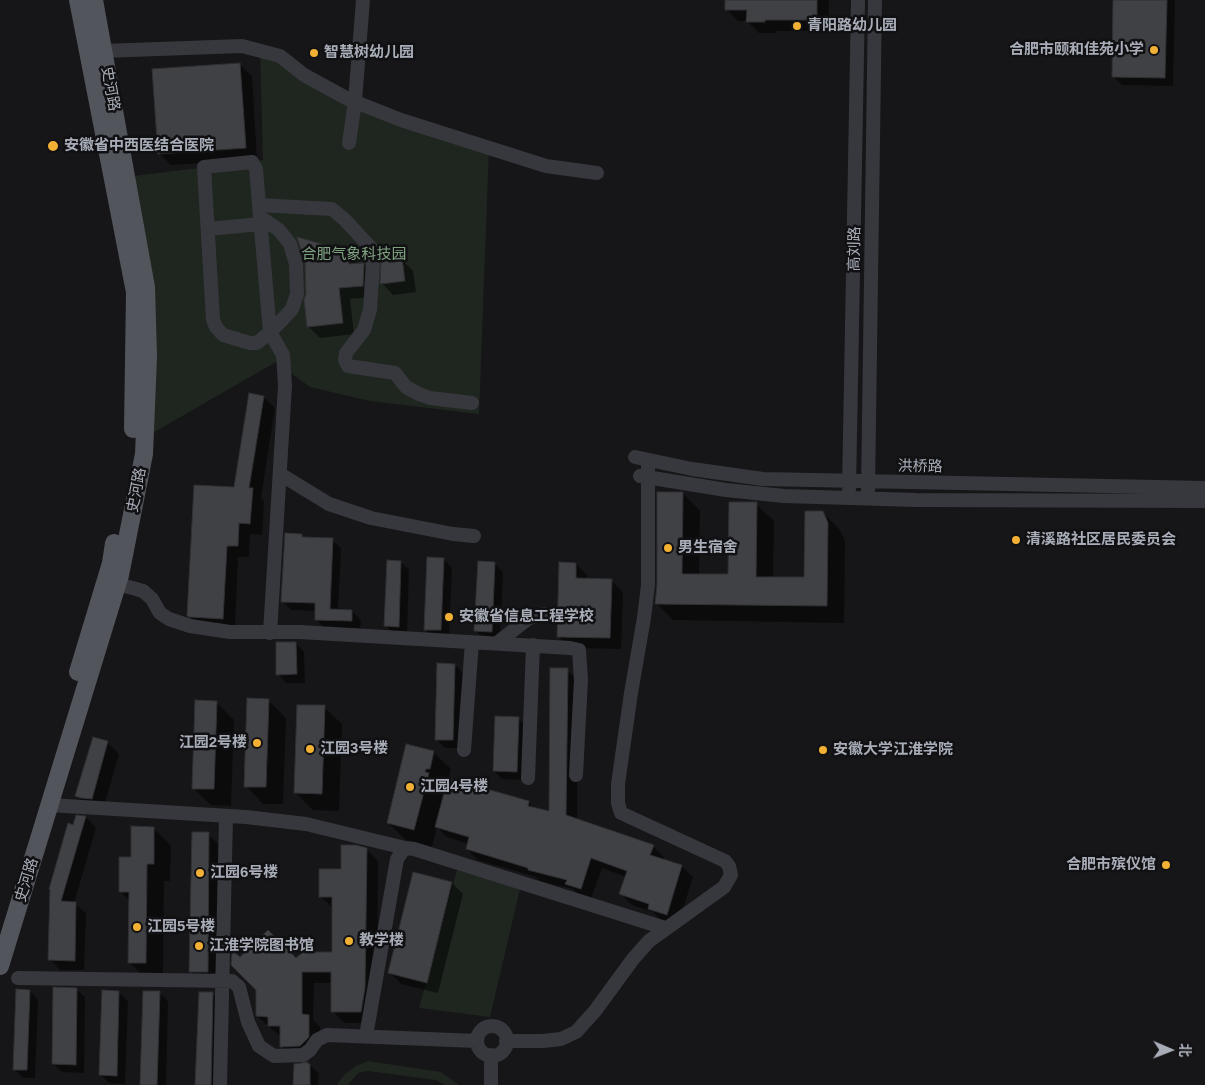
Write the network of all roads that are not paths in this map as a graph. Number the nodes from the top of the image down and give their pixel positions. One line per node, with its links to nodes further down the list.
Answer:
1 (78, 0): 36 (main road, 史河路)
2 (94, 0): 6 (main road, 史河路)
3 (363, 0): 7 (street)
4 (858, 0): 16 (street, 高刘路)
5 (875, 0): 17 (street, 高刘路)
6 (103, 51): 7 (street); 23 (main road, 史河路)
7 (354, 101): 8 (street); 9 (street)
8 (349, 143)
9 (597, 173)
10 (260, 215): 11 (street); 11 (street); 12 (street); 12 (street); 13 (street)
11 (208, 229): 12 (street)
12 (270, 332): 14 (street)
13 (472, 403)
14 (280, 474): 22 (street); 25 (street)
15 (644, 477): 16 (street, 洪桥路); 19 (street); 35 (street)
16 (849, 482): 17 (street, 洪桥路); 19 (street, 高刘路)
17 (868, 482): 18 (street, 洪桥路); 20 (street, 高刘路)
18 (1205, 488)
19 (849, 498): 20 (street)
20 (868, 498): 21 (street)
21 (1205, 501)
22 (474, 536)
23 (118, 584): 25 (street); 32 (main road, 史河路)
24 (544, 614): 27 (street)
25 (270, 633): 26 (street)
26 (472, 642): 27 (street); 29 (street)
27 (497, 644): 28 (street)
28 (533, 646): 30 (street); 31 (street)
29 (464, 750)
30 (576, 774)
31 (528, 778)
32 (49, 806): 33 (street); 37 (main road, 史河路)
33 (226, 816): 34 (street); 39 (street)
34 (406, 848): 35 (street); 40 (street)
35 (665, 928): 42 (street)
36 (0, 932)
37 (0, 966)
38 (18, 978): 39 (street)
39 (222, 981): 40 (street); 44 (street)
40 (366, 1036): 41 (street)
41 (477, 1041): 42 (street); 43 (street)
42 (506, 1041): 43 (street)
43 (491, 1055): 45 (street)
44 (220, 1085)
45 (491, 1085)

